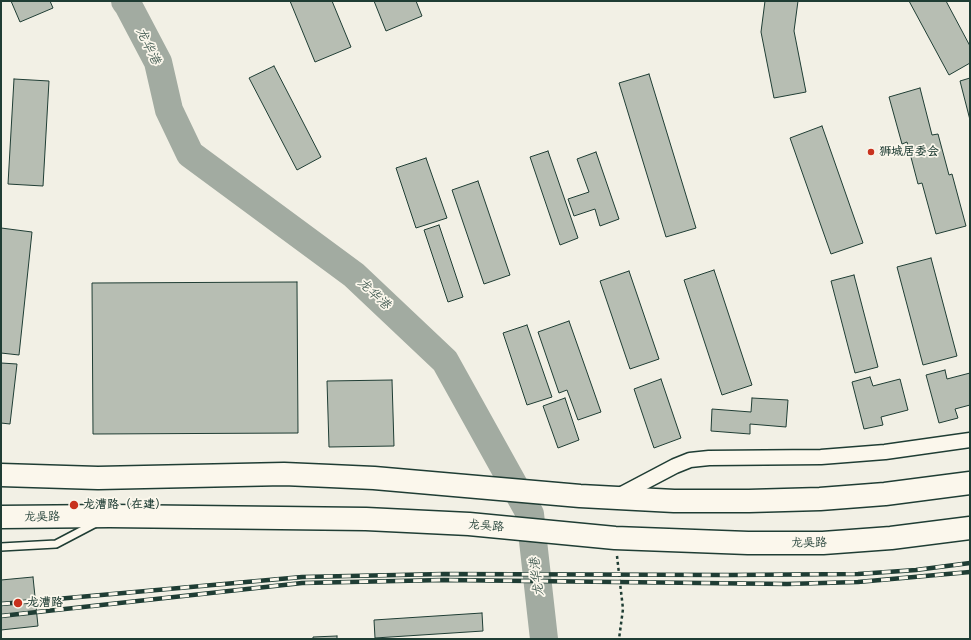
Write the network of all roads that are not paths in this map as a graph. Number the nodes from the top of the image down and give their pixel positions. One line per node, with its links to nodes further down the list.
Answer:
1 (970, 440): 4 (street)
2 (1, 475): 4 (main road)
3 (970, 483): 4 (main road)
4 (615, 498)
5 (110, 516): 6 (main road, 龙吴路); 7 (main road, 龙吴路); 8 (lane)
6 (1, 517)
7 (970, 528)
8 (1, 547)

